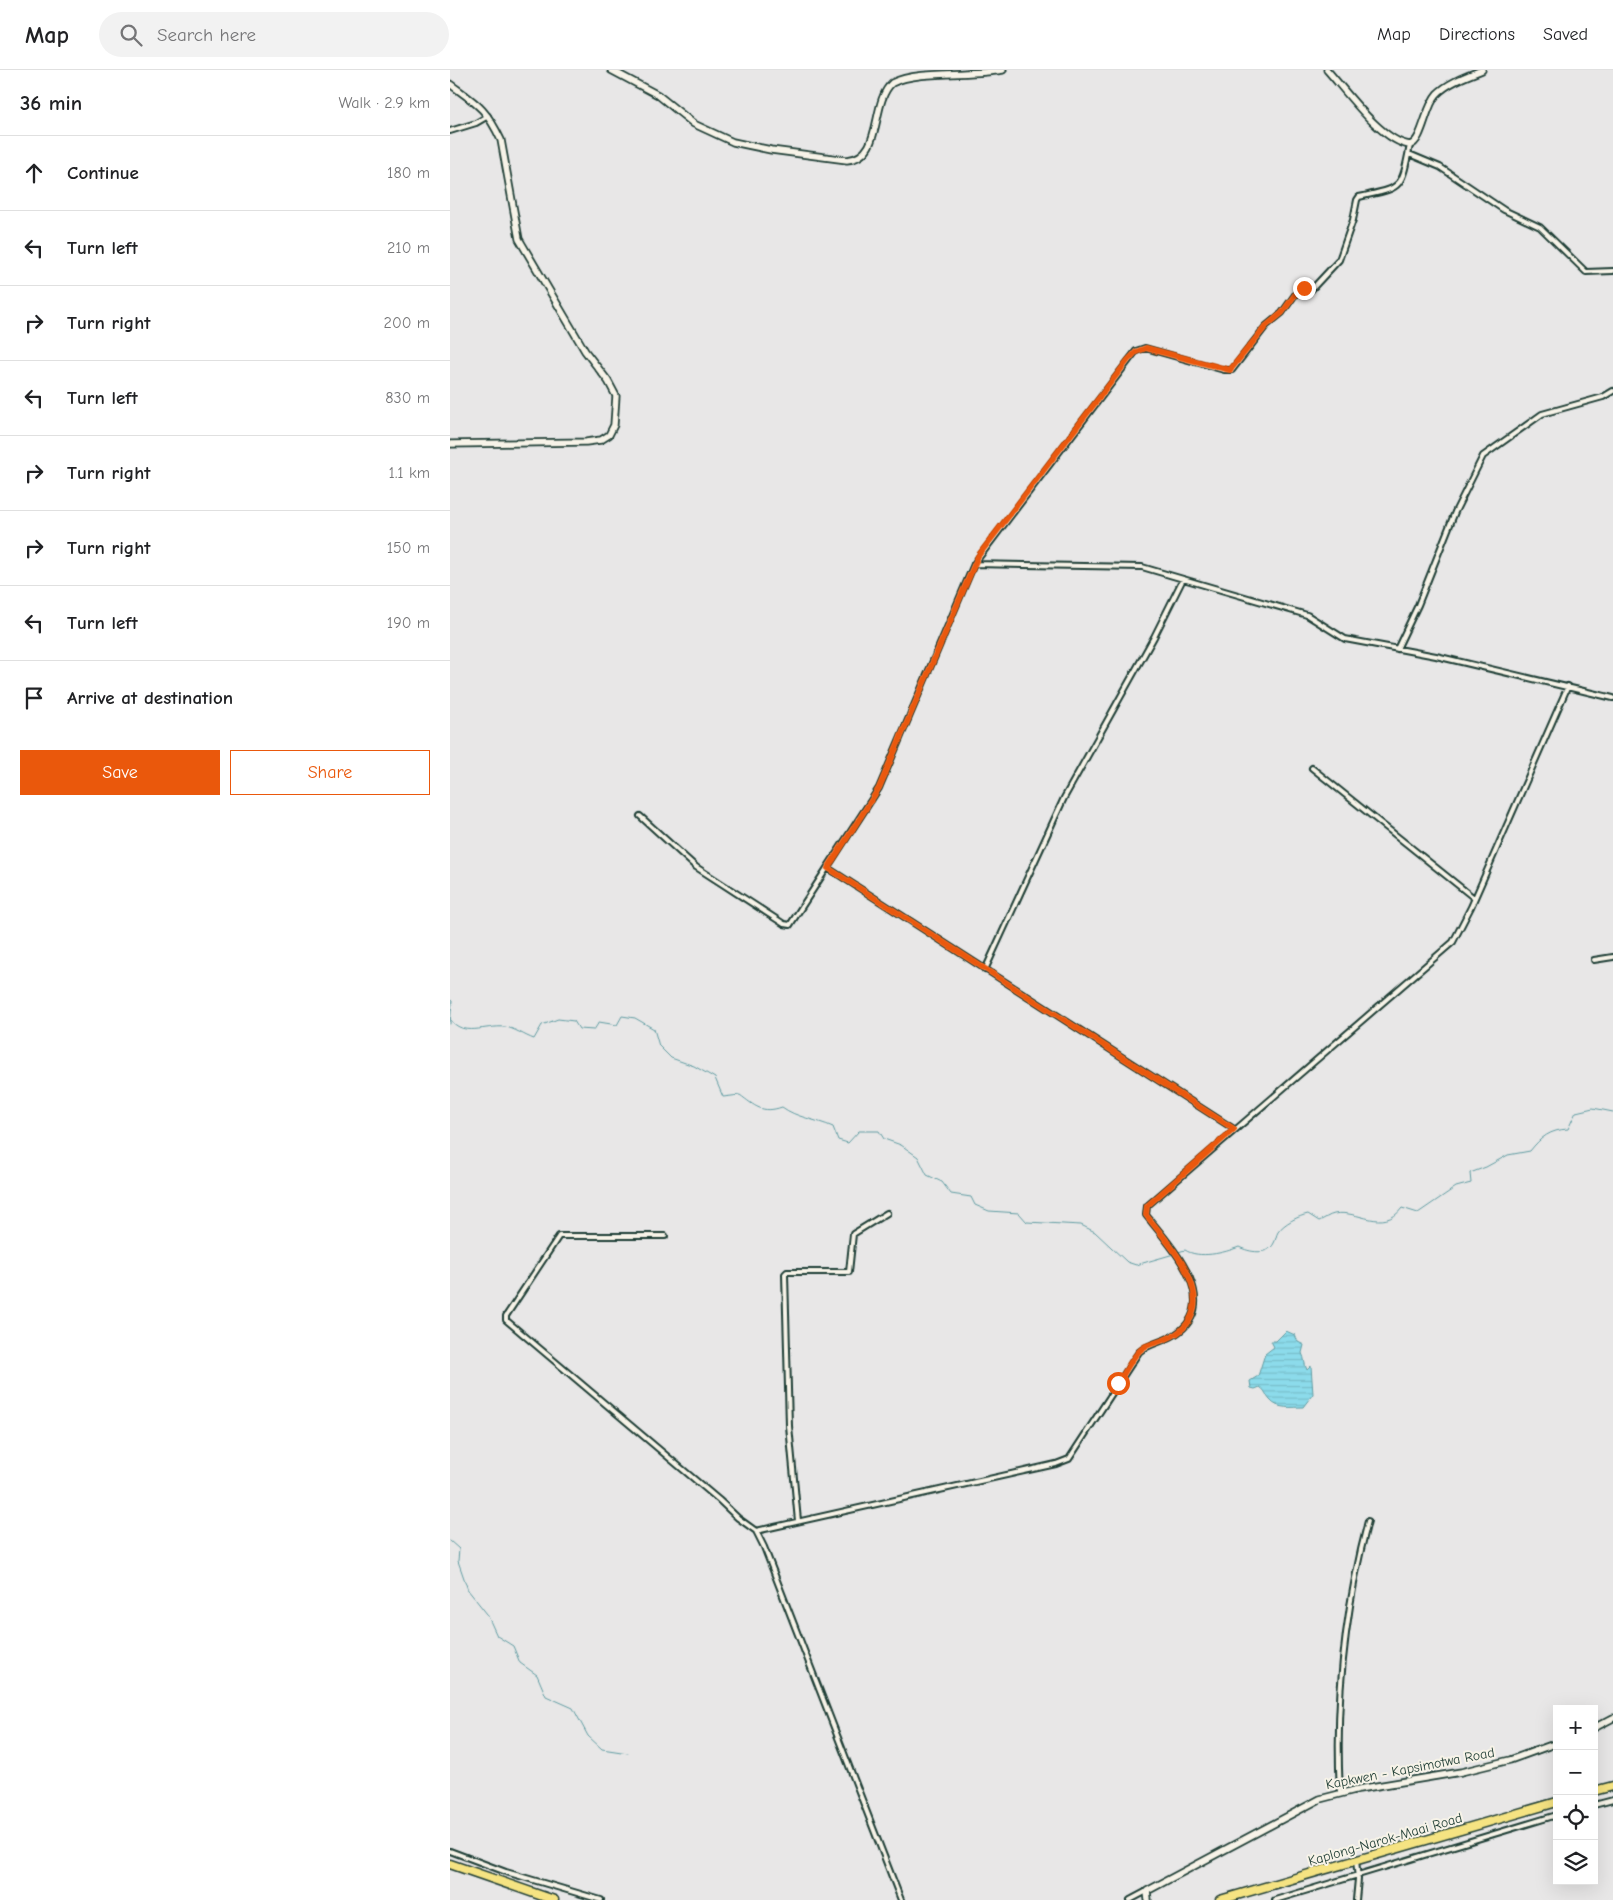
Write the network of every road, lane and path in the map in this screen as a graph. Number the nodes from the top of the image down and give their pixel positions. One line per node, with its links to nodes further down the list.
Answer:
1 (611, 70): 2 (street)
2 (1003, 70)
3 (1327, 70): 9 (street)
4 (1482, 70): 5 (street)
5 (1467, 73): 9 (street)
6 (450, 84): 7 (street)
7 (488, 116): 8 (street); 13 (street)
8 (450, 131)
9 (1410, 145): 10 (street)
10 (1409, 154): 11 (street); 14 (street)
11 (1613, 271)
12 (1613, 391): 16 (street)
13 (450, 444)
14 (974, 564): 15 (street); 21 (street)
15 (1184, 579): 16 (street); 25 (street)
16 (1396, 649): 17 (street)
17 (1568, 686): 18 (street); 22 (street)
18 (1613, 698)
19 (1312, 768): 22 (street)
20 (640, 816): 21 (street)
21 (828, 868): 25 (street)
22 (1474, 898): 26 (street)
23 (1613, 957): 24 (street)
24 (1594, 960)
25 (985, 970): 26 (street)
26 (1234, 1129): 29 (street)
27 (887, 1213): 29 (street)
28 (665, 1236): 31 (street)
29 (798, 1521): 31 (street)
30 (1368, 1521): 37 (street)
31 (756, 1531): 49 (street)
32 (1613, 1718): 33 (street)
33 (1598, 1726)
34 (1553, 1744): 37 (street, Kapkwen - Kapsimotwa Road)
35 (1613, 1786): 36 (highway)
36 (1598, 1790)
37 (1340, 1793): 46 (street, Kapkwen - Kapsimotwa Road)
38 (1613, 1800): 40 (street)
39 (1553, 1803): 43 (highway, Kaplong-Narok-Maai Road)
40 (1598, 1804)
41 (1553, 1816): 45 (street)
42 (450, 1851): 48 (street)
43 (1356, 1860): 45 (street); 52 (highway, Kaplong-Narok-Maai Road)
44 (450, 1864): 47 (highway)
45 (1358, 1876): 53 (street); 54 (street)
46 (1147, 1891): 50 (street); 51 (street)
47 (554, 1900)
48 (601, 1900)
49 (901, 1900)
50 (1130, 1900)
51 (1148, 1900)
52 (1220, 1900)
53 (1275, 1900)
54 (1356, 1900)

